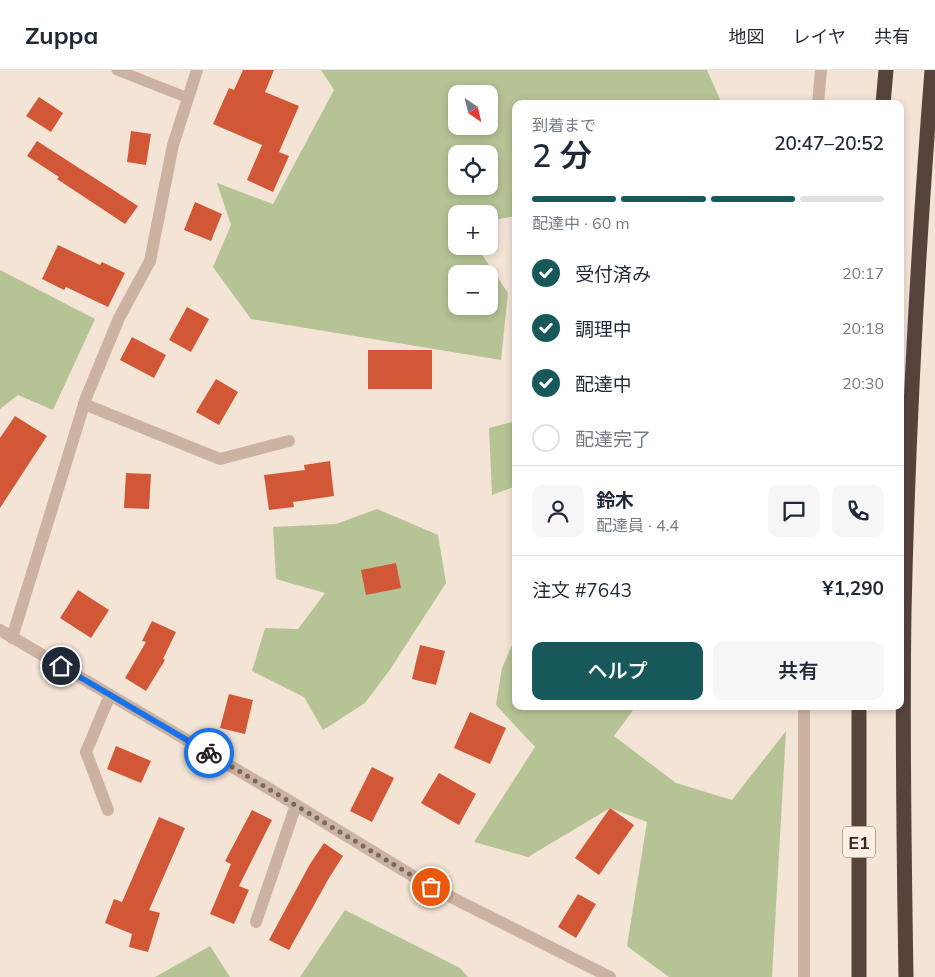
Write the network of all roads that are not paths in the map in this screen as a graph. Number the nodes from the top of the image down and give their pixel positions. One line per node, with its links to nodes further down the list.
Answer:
1 (117, 70): 6 (lane)
2 (197, 70): 6 (street)
3 (820, 70): 7 (street)
4 (886, 70): 8 (highway)
5 (932, 70): 22 (highway)
6 (188, 98): 9 (street)
7 (818, 100)
8 (884, 100)
9 (84, 404): 10 (street); 12 (street)
10 (289, 441)
11 (0, 630): 12 (street)
12 (12, 638): 13 (street)
13 (110, 695): 16 (street); 17 (street)
14 (804, 710): 20 (street)
15 (859, 710): 21 (highway, E1)
16 (296, 805): 18 (street); 19 (street)
17 (108, 810)
18 (256, 922)
19 (610, 977)
20 (804, 977)
21 (859, 977)
22 (906, 977)

